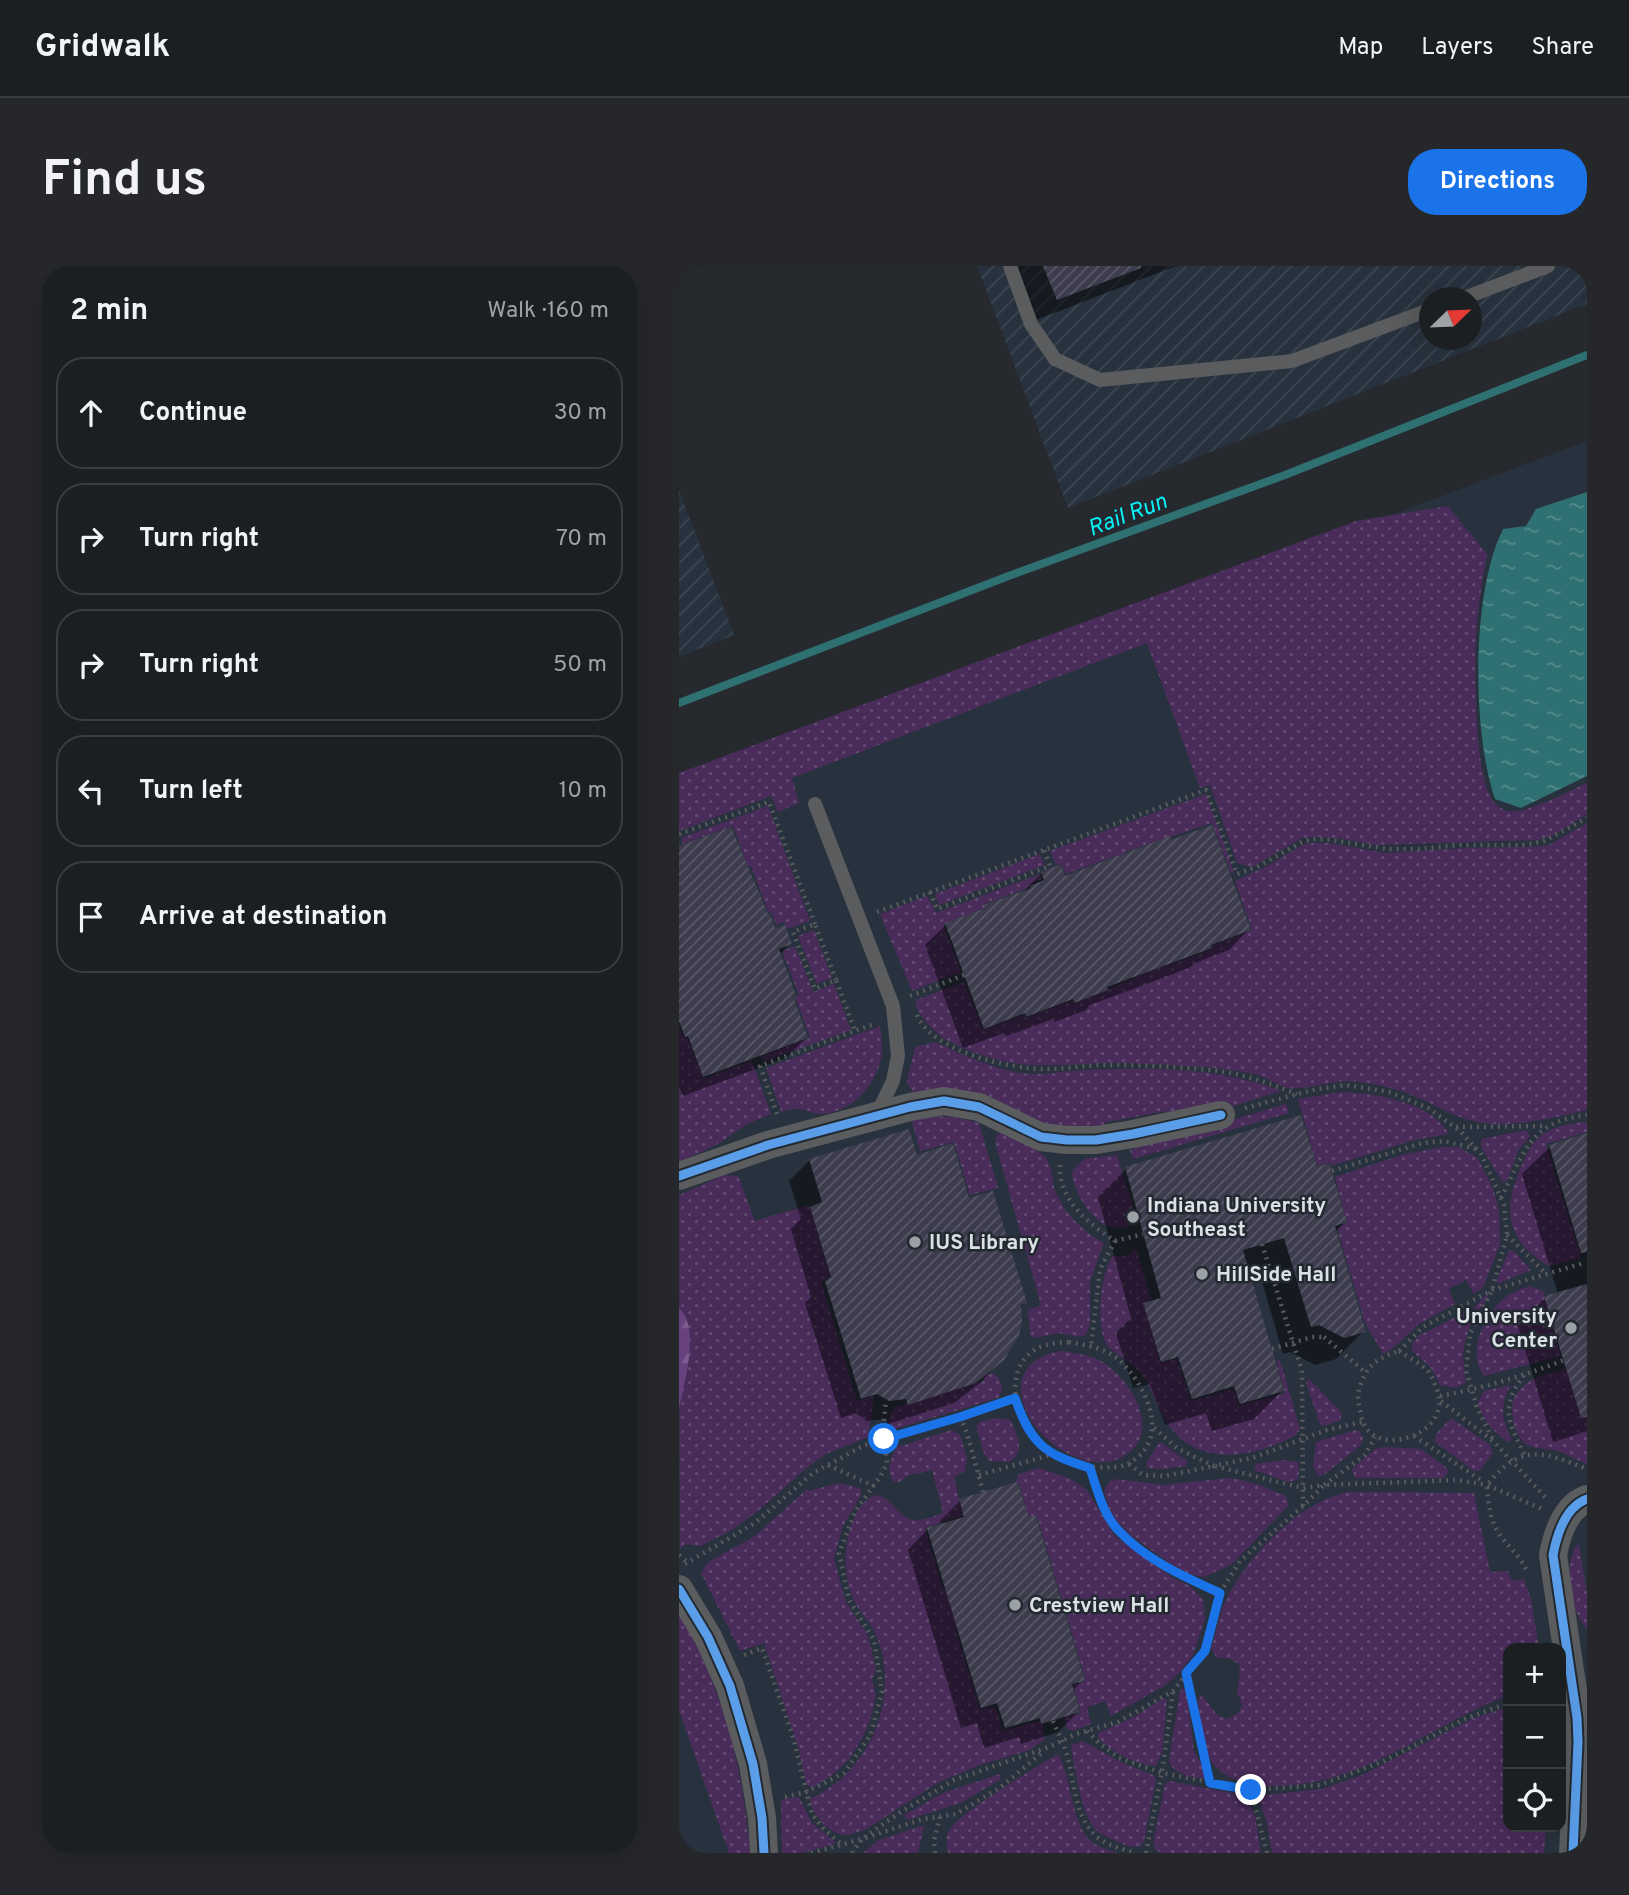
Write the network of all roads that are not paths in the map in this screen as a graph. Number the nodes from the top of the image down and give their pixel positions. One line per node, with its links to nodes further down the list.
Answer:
1 (1010, 266): 4 (lane)
2 (1548, 266): 3 (lane)
3 (1482, 291)
4 (1419, 314)
5 (815, 804): 7 (lane)
6 (1221, 1115): 7 (street)
7 (877, 1116): 8 (street)
8 (679, 1176)
9 (1587, 1499): 11 (street)
10 (679, 1589): 12 (street)
11 (1579, 1671): 13 (street)
12 (764, 1853)
13 (1573, 1853)

